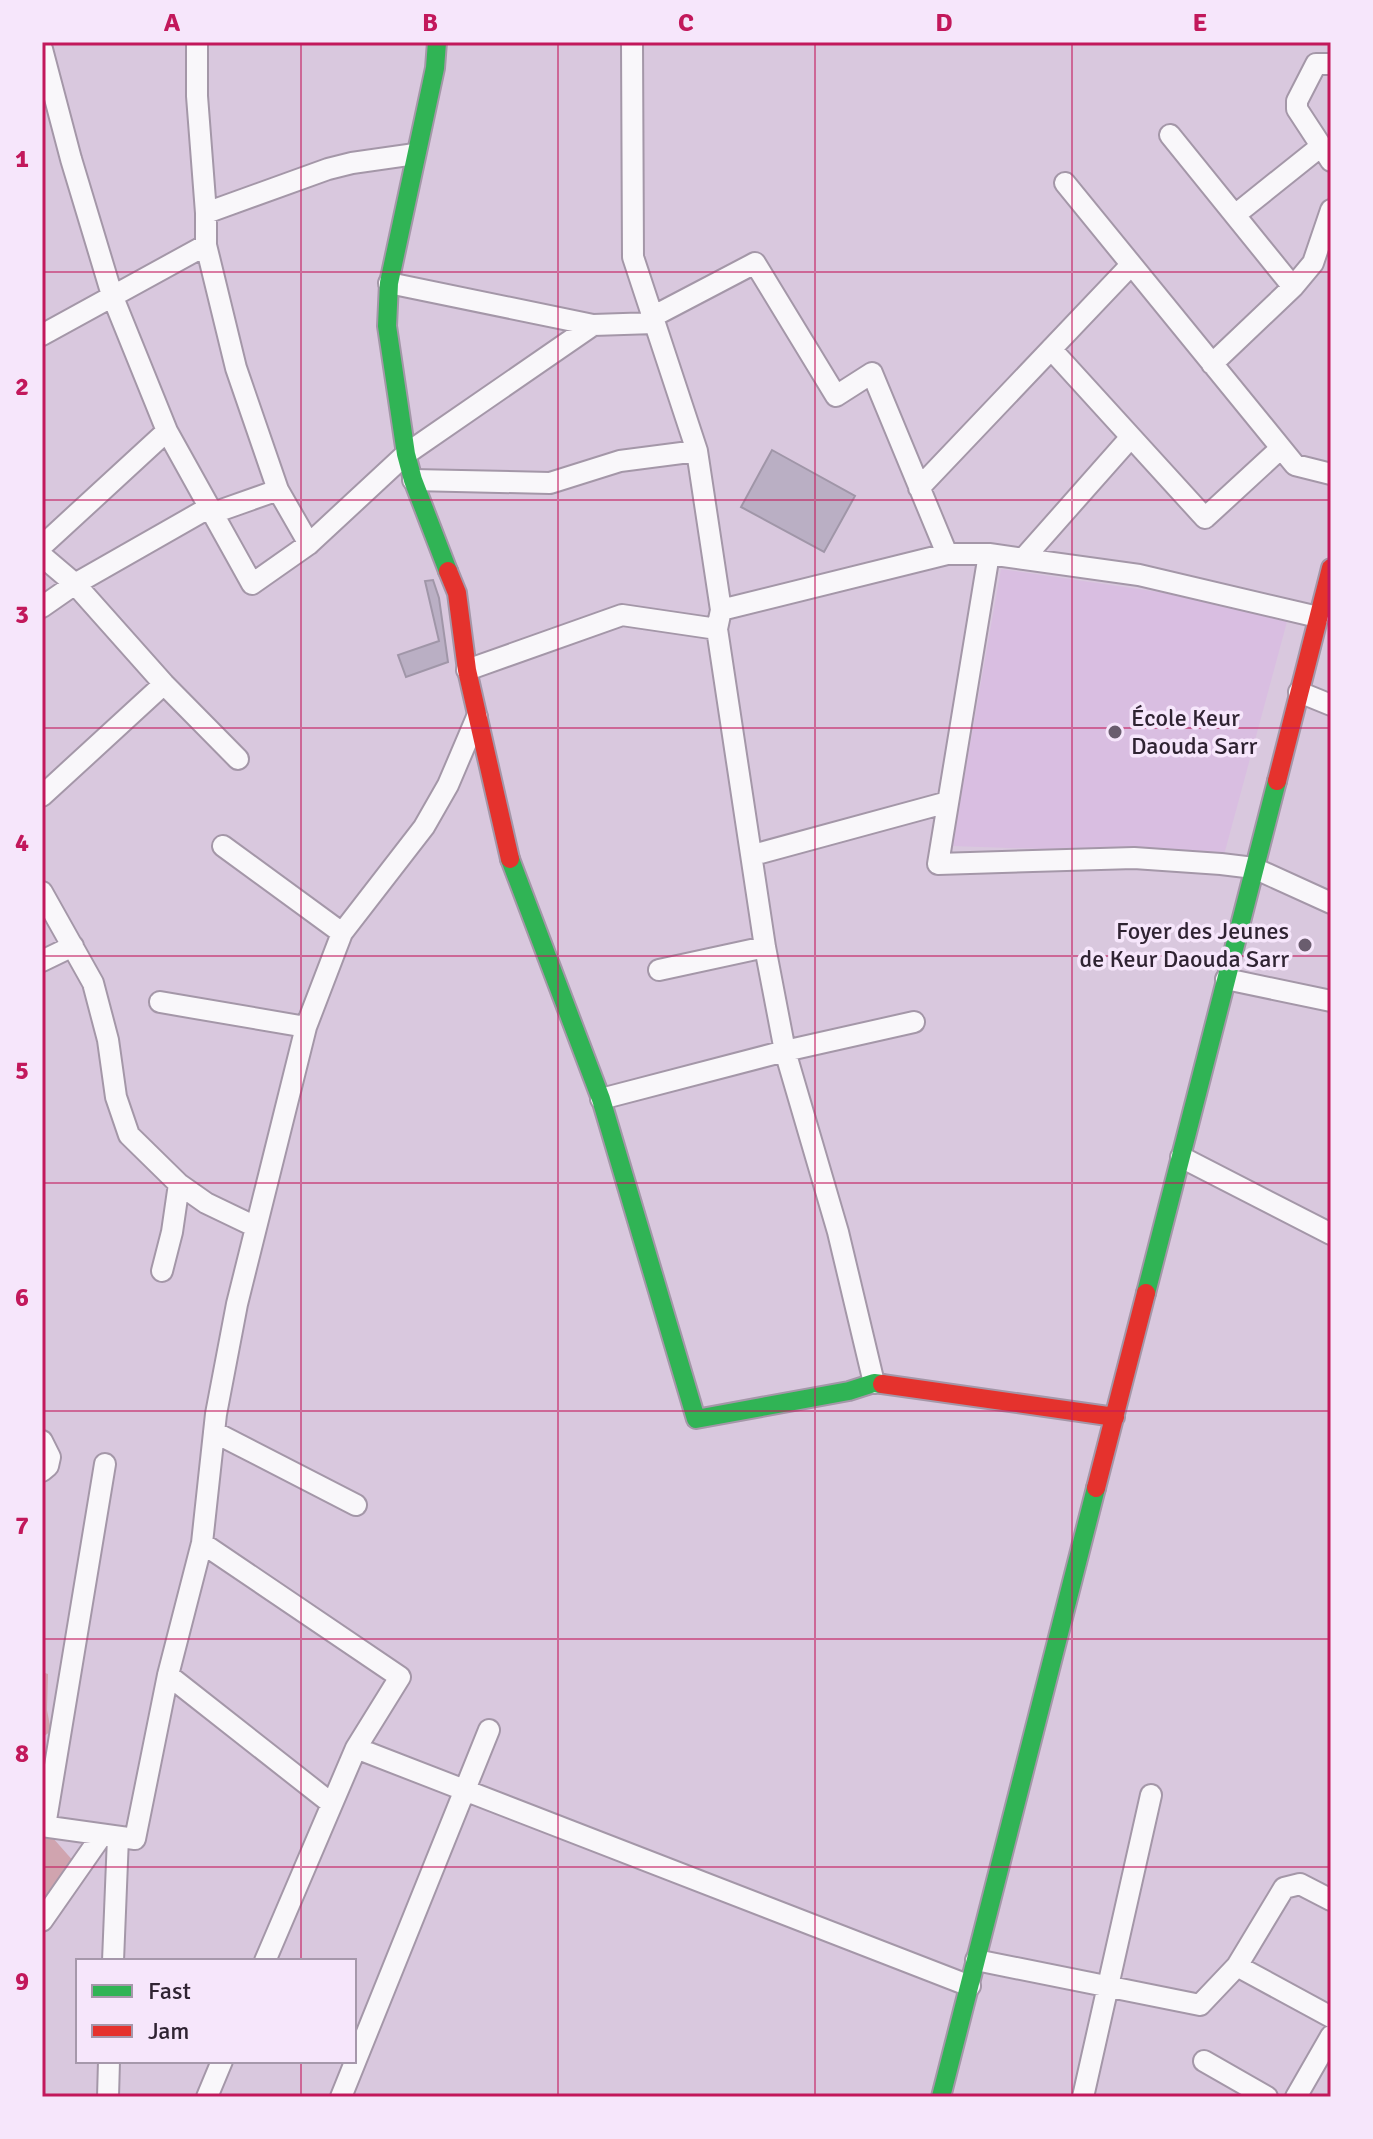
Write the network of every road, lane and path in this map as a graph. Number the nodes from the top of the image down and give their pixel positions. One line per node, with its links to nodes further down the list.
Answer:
1 (197, 42): 11 (street)
2 (437, 42): 7 (street)
3 (632, 42): 18 (street)
4 (42, 49): 17 (street)
5 (1331, 64): 8 (street)
6 (1170, 135): 12 (street)
7 (415, 154): 11 (street); 15 (street)
8 (1326, 154): 12 (street)
9 (1065, 183): 14 (street)
10 (1331, 210): 16 (street)
11 (206, 213): 13 (street)
12 (1235, 215): 16 (street)
13 (206, 245): 17 (street); 31 (street)
14 (1131, 265): 21 (street); 22 (street)
15 (389, 283): 19 (street); 27 (street)
16 (1293, 287): 22 (street)
17 (112, 295): 20 (street); 23 (street)
18 (653, 320): 19 (street); 26 (street); 30 (street)
19 (593, 325): 27 (street)
20 (42, 335)
21 (1051, 349): 24 (street); 30 (street)
22 (1212, 364): 25 (street)
23 (167, 431): 32 (street); 34 (street)
24 (1131, 437): 25 (street); 38 (street)
25 (1281, 448): 28 (street)
26 (697, 451): 29 (street); 43 (street)
27 (406, 454): 29 (street); 33 (street)
28 (1331, 474)
29 (413, 480): 44 (street)
30 (919, 488): 35 (street)
31 (278, 490): 32 (street); 33 (street)
32 (212, 510): 33 (street); 40 (street)
33 (309, 544)
34 (42, 546)
35 (947, 554): 36 (street); 43 (street)
36 (989, 554): 38 (street); 51 (street)
37 (42, 556): 40 (street)
38 (1023, 559): 42 (street)
39 (1331, 568): 42 (street)
40 (75, 584): 41 (street); 45 (street)
41 (42, 607)
42 (1318, 617): 46 (street)
43 (719, 620): 44 (street); 53 (street)
44 (467, 670): 48 (street)
45 (164, 684): 49 (street); 50 (street)
46 (1299, 692): 47 (street); 54 (street)
47 (1331, 705)
48 (478, 714): 57 (street); 68 (street)
49 (238, 759)
50 (42, 796)
51 (948, 802): 53 (street); 54 (street)
52 (223, 846): 57 (street)
53 (753, 855): 59 (street)
54 (1254, 868): 56 (street); 62 (street)
55 (42, 892): 58 (street)
56 (1331, 903)
57 (342, 933): 66 (street)
58 (73, 946): 60 (street); 70 (street)
59 (765, 947): 61 (street); 67 (street)
60 (42, 961)
61 (659, 970)
62 (1226, 979): 63 (street); 69 (street)
63 (1331, 1001)
64 (160, 1002): 66 (street)
65 (914, 1022): 67 (street)
66 (306, 1027): 71 (street)
67 (785, 1051): 68 (street); 74 (street)
68 (601, 1099): 74 (street)
69 (1181, 1157): 72 (street); 75 (street)
70 (179, 1184): 71 (street); 73 (street)
71 (256, 1227): 76 (street)
72 (1331, 1234)
73 (162, 1271)
74 (874, 1383): 75 (street)
75 (1115, 1417): 94 (street)
76 (214, 1432): 80 (street); 81 (street)
77 (42, 1441): 79 (street)
78 (105, 1464): 88 (street)
79 (42, 1471)
80 (356, 1505)
81 (202, 1543): 82 (street); 84 (street)
82 (168, 1675): 87 (street); 89 (street)
83 (489, 1730): 85 (street)
84 (356, 1748): 85 (street); 87 (street)
85 (464, 1790): 96 (street); 100 (street)
86 (1151, 1795): 97 (street)
87 (332, 1804): 93 (street)
88 (43, 1826): 89 (street)
89 (110, 1836): 91 (street); 92 (street)
90 (1331, 1900): 95 (street)
91 (42, 1921)
92 (113, 1959)
93 (266, 1959)
94 (976, 1960): 96 (street); 97 (street)
95 (1237, 1966): 97 (street); 98 (street)
96 (970, 1986): 108 (street)
97 (1107, 1989): 109 (street)
98 (1331, 2017)
99 (1331, 2036): 111 (street)
100 (357, 2050)
101 (1204, 2061): 110 (street)
102 (109, 2063): 105 (street)
103 (221, 2063): 106 (street)
104 (353, 2063): 107 (street)
105 (108, 2097)
106 (207, 2097)
107 (341, 2097)
108 (941, 2097)
109 (1083, 2097)
110 (1267, 2097)
111 (1296, 2097)

